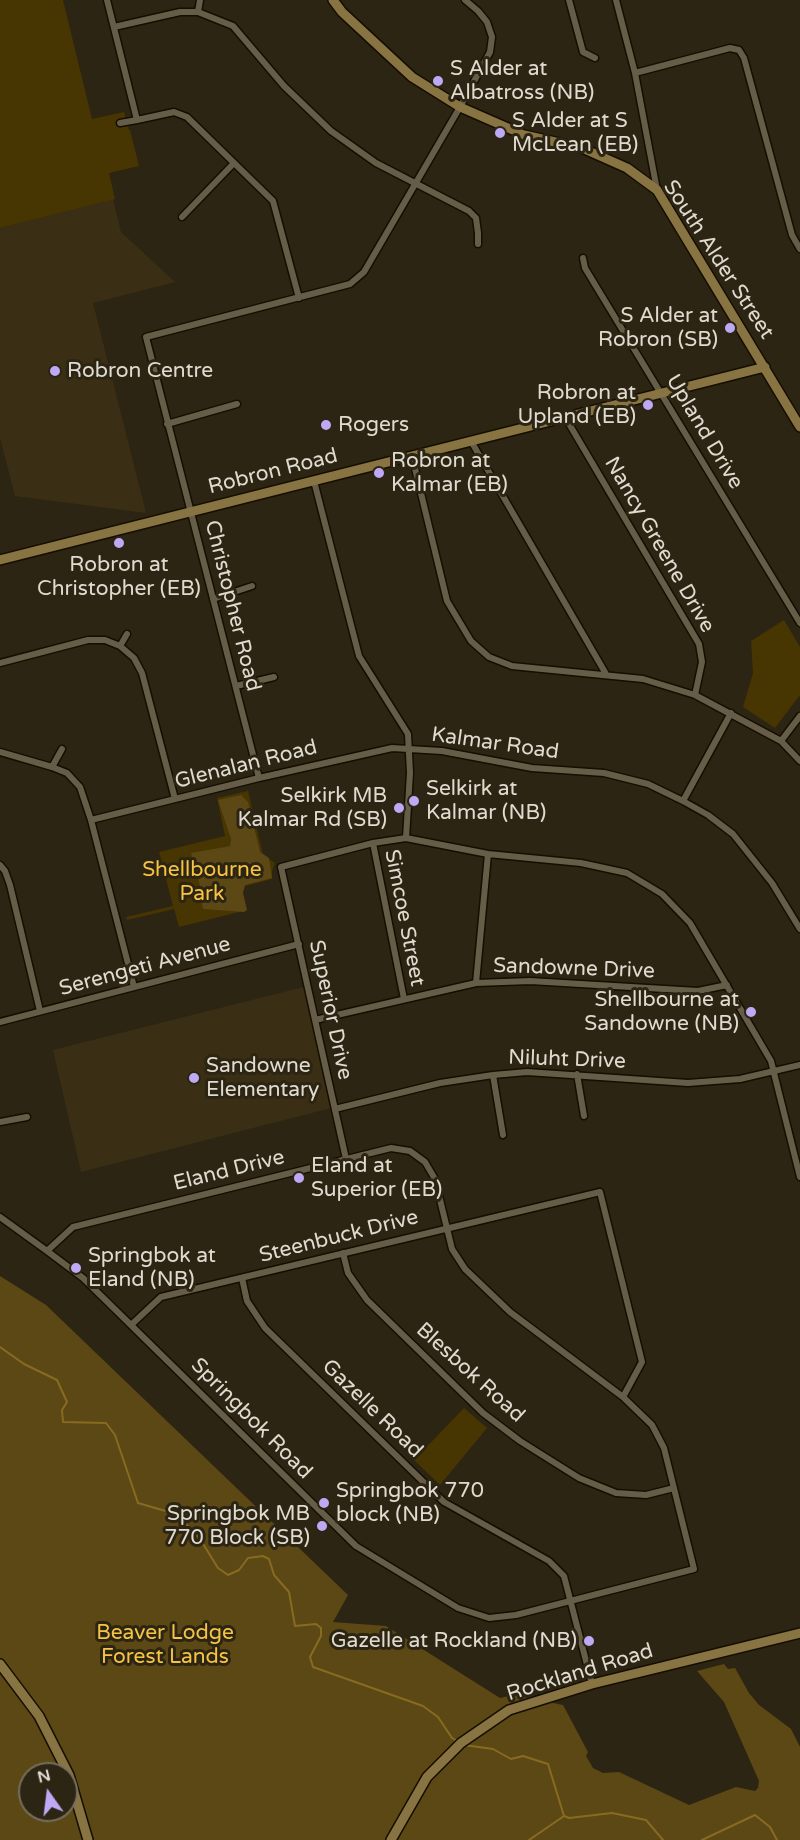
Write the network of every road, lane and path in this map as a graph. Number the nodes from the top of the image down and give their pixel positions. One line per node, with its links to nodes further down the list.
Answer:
1 (107, 0): 8 (street)
2 (200, 0): 7 (street)
3 (333, 0): 11 (street, South Alder Street)
4 (465, 0): 11 (street)
5 (569, 0): 9 (street)
6 (616, 0): 10 (street)
7 (198, 12): 8 (street); 15 (street)
8 (114, 27): 12 (street)
9 (595, 58)
10 (634, 73): 16 (street); 19 (street)
11 (460, 107): 15 (street); 16 (street, South Alder Street)
12 (137, 120): 13 (street); 14 (street)
13 (120, 123)
14 (234, 163): 17 (street); 21 (street)
15 (415, 184): 18 (street); 21 (street)
16 (657, 190): 22 (street, South Alder Street)
17 (182, 217)
18 (478, 244)
19 (800, 249)
20 (583, 258): 23 (street, Upland Drive)
21 (298, 298): 26 (street, Christopher Road)
22 (765, 367): 23 (street, Robron Road); 27 (street, South Alder Street)
23 (662, 393): 25 (street, Robron Road); 35 (street, Upland Drive)
24 (237, 404): 26 (street)
25 (565, 417): 28 (street, Robron Road); 42 (street, Nancy Greene Drive)
26 (168, 424): 31 (street, Christopher Road)
27 (800, 427)
28 (471, 441): 29 (street, Robron Road); 39 (street)
29 (412, 456): 30 (street, Robron Road); 39 (street)
30 (314, 481): 31 (street, Robron Road); 47 (street, Kalmar Road)
31 (190, 512): 32 (street, Robron Road); 34 (street, Christopher Road)
32 (0, 560)
33 (252, 586): 34 (street)
34 (213, 599): 41 (street, Christopher Road)
35 (800, 623)
36 (127, 634): 37 (street)
37 (120, 646): 38 (street); 52 (street)
38 (0, 663)
39 (606, 674): 42 (street)
40 (274, 677): 41 (street)
41 (236, 686): 51 (street, Christopher Road)
42 (695, 695): 43 (street)
43 (731, 713): 45 (street); 53 (street)
44 (800, 716): 45 (street)
45 (781, 741): 49 (street)
46 (62, 749): 50 (street)
47 (409, 749): 51 (street, Glenalan Road); 53 (street, Kalmar Road); 55 (street)
48 (0, 752): 50 (street)
49 (800, 760)
50 (52, 767): 54 (street)
51 (259, 778): 52 (street, Glenalan Road)
52 (175, 799): 54 (street, Glenalan Road)
53 (682, 801): 59 (street, Kalmar Road)
54 (91, 820): 63 (street)
55 (406, 838): 56 (street); 57 (street)
56 (373, 843): 60 (street, Superior Drive); 64 (street, Simcoe Street)
57 (488, 854): 61 (street); 62 (street)
58 (0, 866): 65 (street)
59 (800, 929)
60 (299, 944): 63 (street, Serengeti Avenue); 66 (street, Superior Drive)
61 (476, 983): 62 (street, Sandowne Drive); 64 (street, Sandowne Drive)
62 (727, 985): 69 (street)
63 (134, 987): 65 (street, Serengeti Avenue)
64 (404, 999): 66 (street, Sandowne Drive)
65 (40, 1011): 67 (street, Serengeti Avenue)
66 (315, 1020): 72 (street, Superior Drive)
67 (0, 1022)
68 (800, 1065): 69 (street, Niluht Drive)
69 (773, 1071): 70 (street, Niluht Drive); 78 (street)
70 (577, 1074): 71 (street, Niluht Drive); 73 (street)
71 (493, 1075): 72 (street, Niluht Drive); 76 (street)
72 (335, 1109): 77 (street, Superior Drive)
73 (584, 1116)
74 (27, 1117): 75 (street)
75 (0, 1122)
76 (503, 1135)
77 (346, 1160): 80 (street, Eland Drive); 81 (street, Eland Drive)
78 (800, 1177)
79 (0, 1217): 81 (street, Springbok Road)
80 (446, 1229): 82 (street, Steenbuck Drive); 85 (street, Eland Drive); 85 (street, Steenbuck Drive)
81 (47, 1251): 84 (street, Springbok Road)
82 (343, 1254): 83 (street, Steenbuck Drive); 86 (street, Blesbok Road)
83 (242, 1278): 84 (street, Steenbuck Drive); 87 (street, Gazelle Road)
84 (131, 1325): 87 (street, Springbok Road)
85 (623, 1397): 86 (street, Springbok Road)
86 (674, 1488): 87 (street, Springbok Road)
87 (571, 1601): 90 (street, Gazelle Road)
88 (800, 1633): 90 (street, Rockland Road)
89 (0, 1664): 91 (street)
90 (592, 1684): 92 (street, Rockland Road)
91 (88, 1840)
92 (391, 1840)

